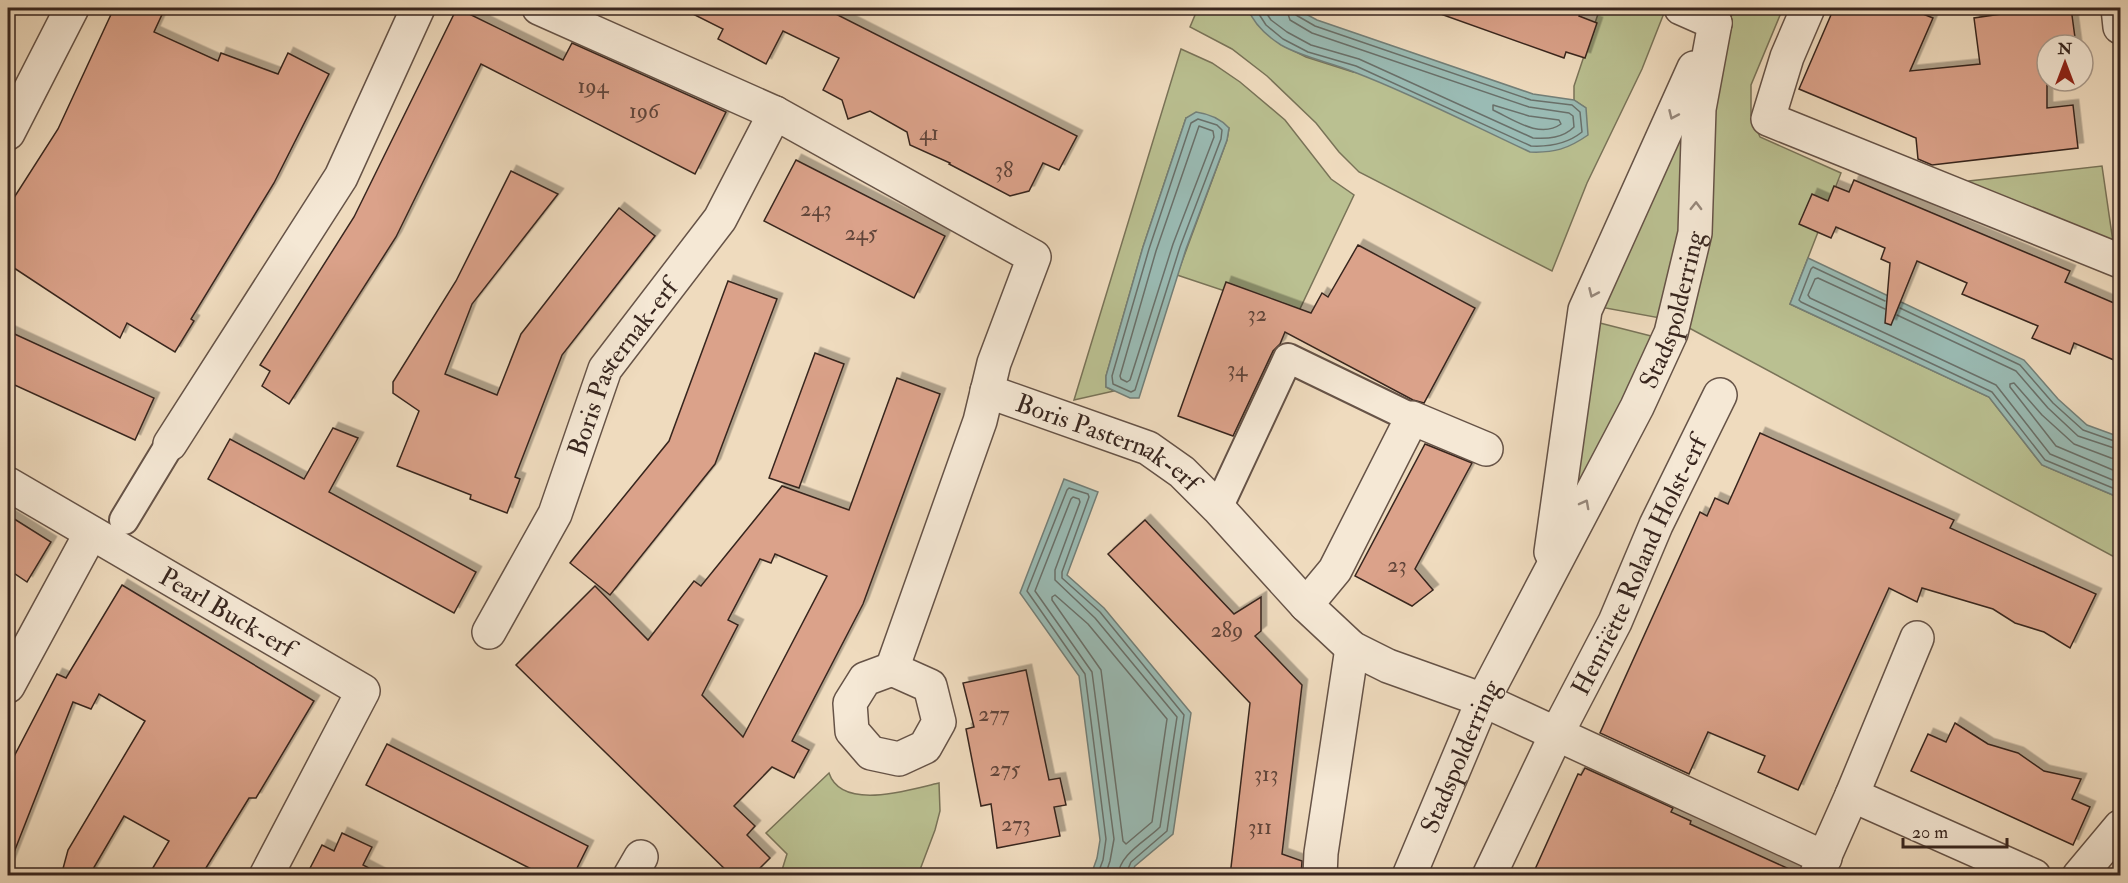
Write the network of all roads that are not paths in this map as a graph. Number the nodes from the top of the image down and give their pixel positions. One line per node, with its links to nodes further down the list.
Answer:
1 (72, 8): 10 (street)
2 (418, 8): 15 (street)
3 (539, 8): 9 (street, Boris Pasternak-erf)
4 (1681, 8): 7 (street)
5 (1808, 8): 11 (street)
6 (2118, 8): 8 (street)
7 (1718, 15): 21 (street, Stadspolderring, one-way to 21); 21 (street, Stadspolderring, one-way to 7)
8 (2121, 27)
9 (775, 113): 12 (street, Boris Pasternak-erf); 23 (street, Boris Pasternak-erf)
10 (8, 133)
11 (2121, 261)
12 (987, 391): 18 (street, Boris Pasternak-erf); 26 (street, Boris Pasternak-erf)
13 (1720, 394): 29 (street, Henriëtte Roland Holst-erf)
14 (1412, 418): 16 (street, Boris Pasternak-erf); 18 (street, Boris Pasternak-erf); 22 (street)
15 (170, 444): 19 (street)
16 (1486, 449)
17 (8, 484): 20 (street, Pearl Buck-erf)
18 (1218, 508): 22 (street, Boris Pasternak-erf)
19 (124, 520)
20 (91, 533): 27 (street); 33 (street, Pearl Buck-erf)
21 (1548, 574): 28 (street, Stadspolderring)
22 (1306, 605): 25 (street, Boris Pasternak-erf)
23 (489, 632)
24 (1917, 638): 30 (street)
25 (1352, 648): 28 (street, Boris Pasternak-erf); 34 (street)
26 (892, 669)
27 (8, 686)
28 (1483, 700): 29 (street); 35 (street, Stadspolderring)
29 (1556, 735): 32 (street); 36 (street, Henriëtte Roland Holst-erf)
30 (1852, 795): 32 (street); 37 (street)
31 (2121, 827): 38 (street)
32 (1820, 867)
33 (266, 876)
34 (1320, 876)
35 (1409, 876)
36 (1489, 876)
37 (2034, 876)
38 (2079, 876)

